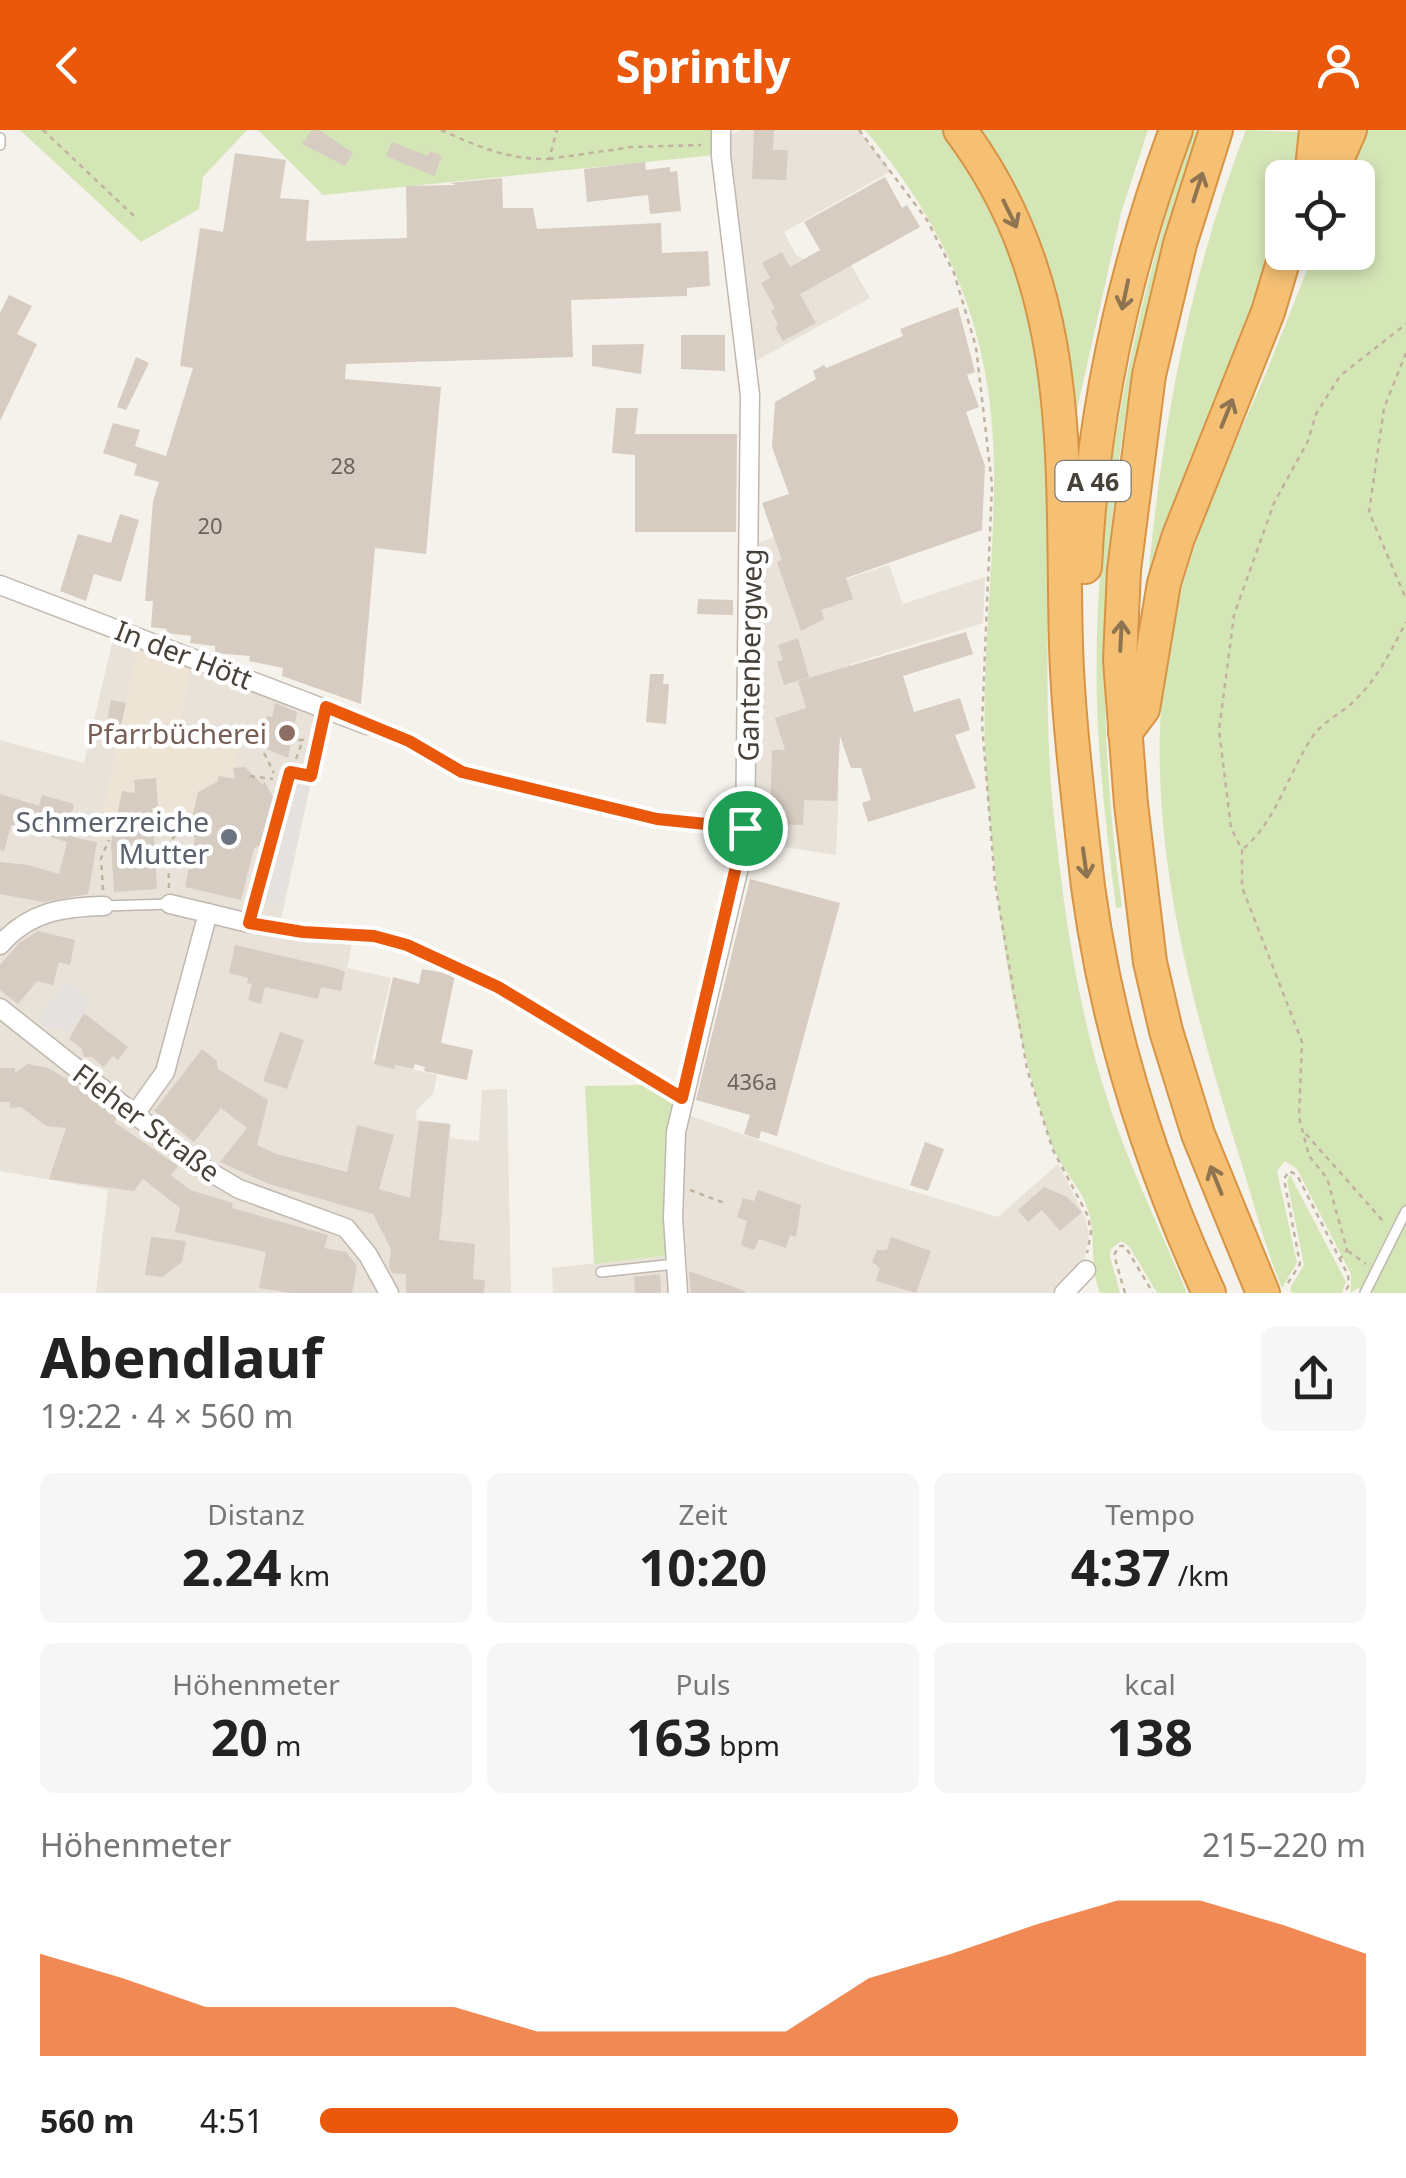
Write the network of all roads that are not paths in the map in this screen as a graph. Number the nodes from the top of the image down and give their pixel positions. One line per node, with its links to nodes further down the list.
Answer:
1 (960, 130): 15 (highway, one-way to 15)
2 (1176, 130): 15 (highway, A 46, one-way to 15)
3 (1216, 130): 14 (highway, A 46, one-way to 3)
4 (1316, 130): 7 (highway)
5 (1350, 130): 8 (highway)
6 (721, 137): 26 (street, Gantenbergweg)
7 (1313, 160)
8 (1337, 160)
9 (1281, 270): 11 (highway)
10 (1290, 270): 11 (highway)
11 (1268, 312): 14 (highway, one-way to 11)
12 (0, 585): 13 (street, In der Hött)
13 (368, 725)
14 (1125, 733): 29 (highway, A 46, one-way to 14)
15 (1077, 766): 33 (highway, A 46, one-way to 33)
16 (290, 772): 20 (lane)
17 (170, 904): 18 (lane); 19 (street)
18 (104, 906): 22 (street)
19 (208, 912): 20 (street); 24 (street)
20 (249, 923): 21 (lane)
21 (303, 932)
22 (0, 946)
23 (0, 1008): 24 (street, Fleher Straße)
24 (135, 1114): 30 (street, Fleher Straße)
25 (1406, 1211): 34 (lane)
26 (678, 1264): 28 (lane); 31 (street, Gantenbergweg)
27 (1086, 1270): 32 (street)
28 (601, 1272)
29 (1274, 1290)
30 (389, 1293)
31 (678, 1293)
32 (1064, 1293)
33 (1208, 1293)
34 (1364, 1293)

